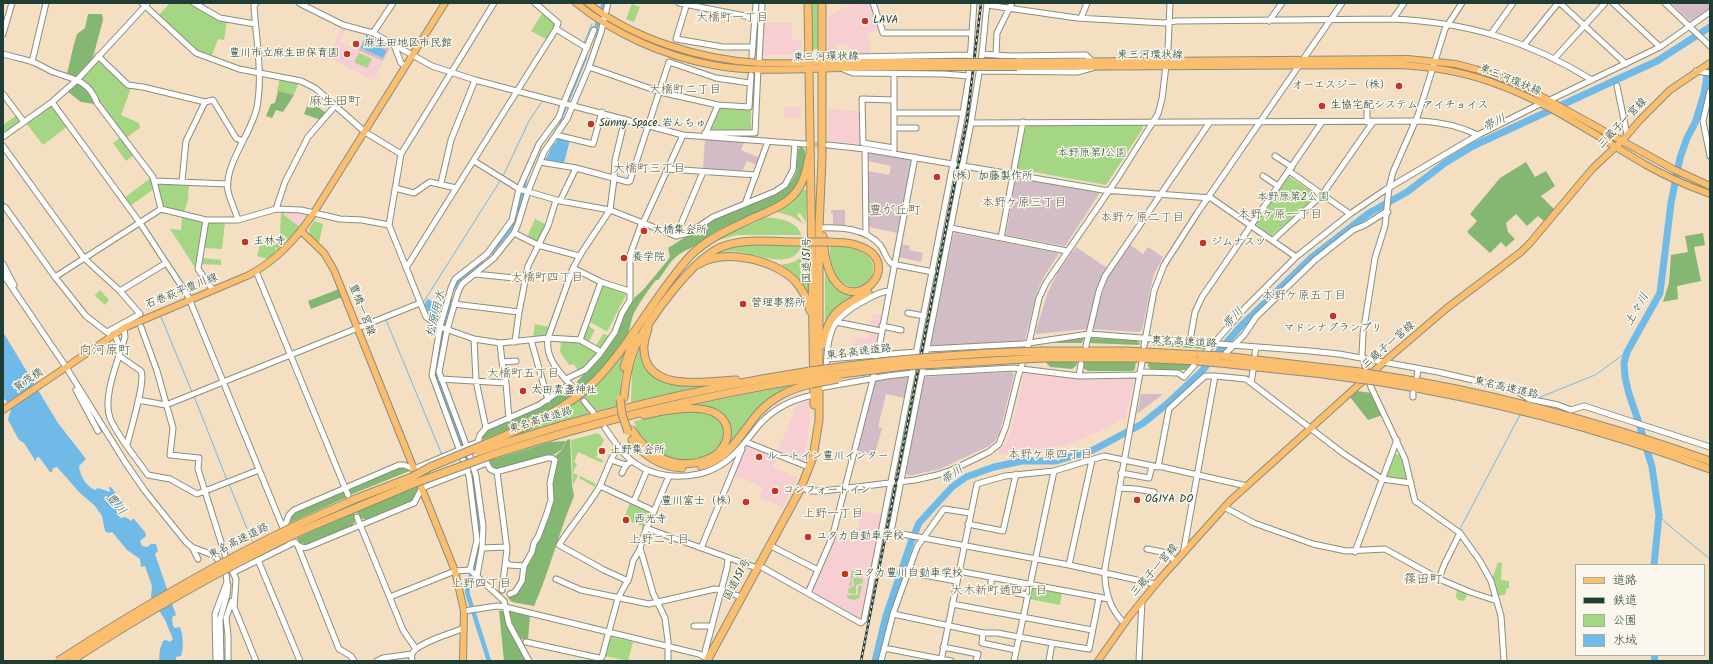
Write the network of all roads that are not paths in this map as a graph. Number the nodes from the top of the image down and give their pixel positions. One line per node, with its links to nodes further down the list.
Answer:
1 (12, 3): 52 (street)
2 (46, 3): 70 (street)
3 (194, 3): 44 (street)
4 (256, 3): 44 (street)
5 (299, 3): 50 (street)
6 (393, 3): 50 (street)
7 (494, 3): 86 (street)
8 (535, 3): 48 (street)
9 (576, 3): 41 (main road, 東三河環状線)
10 (588, 3): 36 (main road, 東三河環状線)
11 (608, 3): 36 (street)
12 (679, 3): 32 (street)
13 (756, 3): 37 (street)
14 (762, 3): 77 (street)
15 (808, 3): 78 (highway, 国道151号)
16 (822, 3): 79 (highway)
17 (873, 3): 51 (street)
18 (974, 3): 51 (street)
19 (1087, 3): 38 (street)
20 (1170, 3): 43 (street)
21 (1282, 3): 42 (street)
22 (1342, 3): 40 (street)
23 (1403, 3): 39 (street)
24 (1462, 3): 45 (street)
25 (1513, 3): 53 (street)
26 (1559, 3): 46 (street); 55 (street)
27 (1605, 3): 46 (street)
28 (1613, 3): 59 (street)
29 (1665, 3): 47 (street)
30 (145, 4): 65 (street); 85 (street)
31 (443, 4): 63 (main road)
32 (686, 4): 37 (street); 58 (street)
33 (987, 4): 34 (street); 61 (street)
34 (1011, 5): 38 (street); 62 (street)
35 (1710, 12): 47 (street)
36 (603, 14): 41 (street); 77 (main road, 東三河環状線)
37 (755, 18): 58 (street)
38 (1081, 18): 43 (street)
39 (1393, 19): 40 (street); 45 (street)
40 (1331, 20): 42 (street); 67 (street)
41 (601, 21): 77 (main road, 東三河環状線); 82 (street)
42 (1269, 21): 43 (street)
43 (1169, 22): 71 (street)
44 (255, 24): 85 (street)
45 (1448, 24): 53 (street); 75 (street)
46 (1585, 25): 68 (street); 73 (street)
47 (1691, 28): 56 (street); 59 (street)
48 (556, 29): 57 (street); 96 (street)
49 (594, 30): 57 (street)
50 (373, 33): 54 (street)
51 (971, 33): 64 (street)
52 (3, 34)
53 (1491, 34): 55 (street)
54 (394, 44): 63 (street); 76 (street)
55 (1524, 45): 68 (street)
56 (1710, 46)
57 (584, 47): 104 (street)
58 (753, 47): 66 (street)
59 (1660, 47): 73 (street)
60 (3, 54): 70 (street)
61 (982, 54): 62 (street); 84 (street)
62 (996, 54): 69 (street)
63 (413, 55): 76 (main road); 86 (street)
64 (969, 55): 74 (street); 90 (street)
65 (98, 56): 91 (street); 103 (street)
66 (752, 56)
67 (1303, 59): 71 (main road, 東三河環状線); 75 (main road, 東三河環状線); 81 (street)
68 (1554, 59): 93 (street)
69 (1092, 61): 71 (main road, 東三河環状線); 72 (main road, 東三河環状線)
70 (32, 62): 91 (street)
71 (1165, 63): 80 (main road, 東三河環状線); 81 (main road, 東三河環状線); 116 (street)
72 (1017, 64): 74 (main road, 東三河環状線, bridge); 80 (main road, 東三河環状線)
73 (1626, 64): 93 (street)
74 (841, 65): 79 (main road, 東三河環状線); 88 (street)
75 (1434, 65): 81 (main road, 東三河環状線); 101 (main road, 東三河環状線); 106 (main road, 東三河環状線); 113 (street)
76 (405, 66): 125 (main road)
77 (759, 66): 78 (main road, 東三河環状線); 126 (street)
78 (809, 66): 79 (main road, 東三河環状線); 141 (highway, 国道151号)
79 (822, 66): 189 (highway)
80 (1100, 66): 84 (street)
81 (1298, 66): 118 (street)
82 (589, 67): 98 (street); 104 (street)
83 (1703, 68): 87 (street); 130 (main road, 三蔵子一宮線)
84 (979, 71): 121 (street)
85 (260, 72): 108 (street); 132 (street)
86 (450, 72): 92 (street); 143 (street)
87 (1710, 73)
88 (894, 74): 90 (street); 100 (street)
89 (751, 75): 94 (street)
90 (968, 76): 111 (street)
91 (77, 80): 102 (street); 159 (street)
92 (475, 80): 96 (street); 161 (street)
93 (1592, 80): 101 (street)
94 (750, 83): 98 (street); 107 (street)
95 (1617, 86): 130 (street)
96 (517, 90): 104 (street); 147 (street)
97 (1710, 91): 145 (street)
98 (660, 92): 107 (street); 122 (street)
99 (3, 94): 114 (street)
100 (894, 100): 110 (street); 142 (street)
101 (1550, 100): 133 (main road, 東三河環状線)
102 (52, 102): 114 (street); 186 (street)
103 (205, 102): 132 (street); 160 (street)
104 (568, 103): 109 (street); 128 (street); 167 (street)
105 (1367, 103): 120 (street)
106 (1540, 104): 127 (street); 139 (main road, 東三河環状線)
107 (718, 105): 126 (street)
108 (335, 106): 125 (street); 178 (street)
109 (602, 112): 112 (street); 128 (street)
110 (894, 113): 111 (street); 123 (street)
111 (963, 113): 149 (street)
112 (626, 119): 122 (street); 158 (street)
113 (1416, 121): 120 (street); 127 (street); 168 (street)
114 (24, 122): 131 (street)
115 (1023, 122): 116 (street); 121 (street); 156 (street)
116 (1154, 122): 117 (street); 169 (street)
117 (1210, 122): 118 (street); 170 (street)
118 (1260, 122): 119 (street); 173 (street)
119 (1322, 122): 120 (street); 153 (street)
120 (1370, 122): 172 (street)
121 (971, 124): 150 (street)
122 (650, 125): 129 (street); 158 (street)
123 (894, 128): 124 (street); 142 (street)
124 (916, 128)
125 (364, 132): 143 (street); 181 (main road)
126 (705, 134): 129 (street); 134 (street)
127 (1478, 134): 168 (street)
128 (556, 135): 148 (street)
129 (683, 135): 152 (street)
130 (1627, 135): 133 (main road, 三蔵子一宮線)
131 (3, 137)
132 (242, 141): 162 (street)
133 (1622, 141): 139 (main road, 三蔵子一宮線); 164 (main road, 東三河環状線)
134 (768, 142): 135 (street); 155 (street)
135 (796, 143): 136 (street); 175 (street)
136 (805, 144)
137 (828, 145): 140 (street)
138 (3, 146): 202 (street)
139 (1615, 147): 171 (main road, 東三河環状線); 269 (main road, 三蔵子一宮線)
140 (865, 148): 142 (street); 193 (street)
141 (811, 151): 209 (highway); 236 (highway, 国道151号)
142 (894, 151): 146 (street)
143 (400, 154): 165 (street)
144 (1275, 156): 153 (street)
145 (1710, 156)
146 (915, 157): 149 (street); 206 (street)
147 (474, 161): 166 (street); 167 (street)
148 (540, 162): 151 (street); 167 (street)
149 (954, 163): 150 (street); 212 (street)
150 (964, 165): 156 (street); 190 (street)
151 (576, 168): 158 (street); 174 (street)
152 (668, 169): 154 (street); 185 (street)
153 (1291, 169): 163 (street); 172 (street)
154 (703, 172): 155 (street); 194 (street)
155 (756, 175): 175 (street)
156 (1013, 175): 169 (street); 195 (street)
157 (1263, 176): 163 (street)
158 (614, 179): 179 (street)
159 (155, 181): 160 (street); 177 (street)
160 (182, 181): 162 (street)
161 (441, 183): 165 (street); 166 (street)
162 (228, 184): 184 (street)
163 (1278, 186): 188 (street)
164 (1710, 186)
165 (395, 188): 187 (street)
166 (456, 188): 207 (street)
167 (523, 190): 174 (street); 192 (street); 235 (street)
168 (1389, 190): 180 (street); 182 (street)
169 (1109, 191): 170 (street); 200 (street)
170 (1161, 194): 173 (street); 239 (street)
171 (1710, 194)
172 (1322, 195): 182 (street); 198 (street)
173 (1208, 198): 188 (street); 242 (street)
174 (558, 200): 179 (street); 199 (street)
175 (745, 204): 194 (street)
176 (3, 208): 215 (street)
177 (161, 209): 183 (street); 186 (street)
178 (276, 209): 181 (street); 184 (street)
179 (610, 210): 185 (street); 201 (street)
180 (1388, 210): 251 (street); 265 (street)
181 (313, 214): 187 (street); 191 (main road)
182 (1350, 214): 203 (street)
183 (206, 220): 184 (street); 218 (street)
184 (238, 220)
185 (643, 222): 194 (street); 220 (street)
186 (140, 223): 202 (street); 204 (street)
187 (389, 225): 207 (street)
188 (1251, 226): 198 (street); 246 (street)
189 (821, 228): 193 (street); 197 (highway); 264 (highway, 国道151号)
190 (951, 228): 195 (street); 255 (street)
191 (301, 231): 211 (main road, 石巻萩平豊川線); 234 (main road, 豊橋一宮線)
192 (514, 233): 199 (street); 214 (street)
193 (866, 234): 206 (street)
194 (676, 236)
195 (1001, 238): 200 (street)
196 (797, 240): 197 (highway, bridge); 209 (highway); 210 (highway)
197 (829, 240): 264 (highway)
198 (1273, 240): 203 (street)
199 (538, 245): 201 (street); 216 (street)
200 (1067, 251): 249 (street)
201 (579, 256): 208 (street)
202 (84, 258): 215 (street); 219 (street)
203 (1296, 258): 250 (street)
204 (166, 263): 219 (street); 223 (street)
205 (3, 264): 222 (street)
206 (894, 264): 212 (street); 221 (street)
207 (406, 268): 224 (street)
208 (573, 268): 217 (street); 241 (street)
209 (681, 268): 230 (highway)
210 (691, 270): 231 (highway); 236 (highway)
211 (256, 271): 218 (main road, 石巻萩平豊川線); 260 (street)
212 (933, 272): 228 (street)
213 (3, 274): 222 (street)
214 (475, 274): 216 (street); 225 (street)
215 (55, 277): 219 (street)
216 (524, 279): 226 (street)
217 (601, 282): 220 (street); 245 (street)
218 (213, 290): 223 (main road, 石巻萩平豊川線)
219 (120, 291)
220 (629, 291): 256 (street)
221 (889, 291): 229 (street); 237 (street)
222 (19, 297): 271 (street)
223 (190, 300): 233 (main road, 石巻萩平豊川線); 290 (street)
224 (420, 303): 234 (street); 235 (street)
225 (454, 304): 226 (street); 235 (street)
226 (518, 312): 247 (street)
227 (908, 313): 228 (street)
228 (924, 316): 257 (street)
229 (836, 322): 237 (street); 264 (street)
230 (639, 323): 297 (highway); 317 (highway)
231 (649, 325): 279 (highway); 297 (highway)
232 (141, 327): 301 (street)
233 (124, 328): 261 (street); 271 (main road, 石巻萩平豊川線)
234 (357, 328): 260 (street); 330 (main road, 豊橋一宮線)
235 (443, 328): 243 (street); 285 (street); 318 (street)
236 (813, 329): 296 (highway, 国道151号)
237 (882, 329): 238 (street); 262 (street)
238 (901, 330)
239 (1089, 334): 242 (street); 249 (street); 252 (street)
240 (116, 338): 261 (street)
241 (548, 338): 244 (street); 245 (street); 286 (street)
242 (1146, 338): 246 (street); 253 (street)
243 (474, 339): 248 (street); 288 (street)
244 (531, 340): 247 (street); 299 (street)
245 (580, 340): 256 (street)
246 (1190, 341): 250 (street)
247 (515, 342): 248 (street)
248 (500, 343): 267 (street)
249 (1029, 343): 255 (street); 272 (street)
250 (1214, 343): 251 (street); 277 (street)
251 (1234, 344): 254 (street); 263 (street)
252 (1086, 346)
253 (1144, 346)
254 (1256, 347): 259 (street); 265 (street)
255 (927, 349): 276 (street)
256 (601, 352): 286 (street)
257 (916, 352): 262 (street); 275 (street)
258 (1042, 354): 263 (highway, 東名高速道路, bridge); 278 (highway, 東名高速道路, bridge); 279 (highway, 東名高速道路, bridge); 289 (highway, 東名高速道路, bridge)
259 (1255, 354)
260 (291, 355): 290 (street); 349 (street)
261 (120, 356): 298 (street); 314 (street)
262 (876, 356): 264 (street); 287 (street)
263 (1223, 356): 278 (highway, 東名高速道路)
264 (823, 359): 294 (highway, 国道151号)
265 (1362, 359): 269 (street); 283 (street)
266 (516, 360): 267 (street)
267 (502, 362): 291 (street)
268 (1142, 362): 277 (street)
269 (1384, 362): 273 (street); 283 (main road, 三蔵子一宮線)
270 (1080, 364): 280 (street)
271 (66, 367): 284 (street); 302 (main road, 賀茂橋)
272 (1021, 369): 276 (street); 280 (street); 344 (street)
273 (1418, 369): 282 (street); 316 (street)
274 (1253, 371): 292 (street)
275 (913, 373): 287 (street); 345 (street)
276 (923, 374): 344 (street)
277 (1140, 374): 280 (street); 323 (street)
278 (1359, 375): 283 (highway, 東名高速道路, bridge)
279 (776, 376): 317 (highway, 東名高速道路)
280 (1078, 376)
281 (1215, 376): 292 (street); 328 (street); 340 (street)
282 (1417, 376)
283 (1374, 378): 305 (highway, 東名高速道路); 309 (main road, 三蔵子一宮線); 312 (street)
284 (72, 379): 311 (street); 371 (street)
285 (441, 379): 288 (street); 315 (street)
286 (566, 379): 293 (street)
287 (873, 379): 294 (street); 352 (street)
288 (476, 381): 291 (street); 307 (street)
289 (810, 381): 306 (highway, 東名高速道路); 310 (highway)
290 (223, 382): 301 (street); 332 (street)
291 (506, 383): 304 (street)
292 (1251, 383): 309 (street)
293 (570, 384): 295 (street); 299 (street)
294 (822, 387): 350 (highway, 国道151号)
295 (575, 390)
296 (814, 394): 313 (street); 326 (highway, 国道151号)
297 (622, 398): 310 (highway)
298 (138, 400): 301 (street); 314 (street)
299 (548, 400): 304 (street)
300 (584, 401): 303 (street)
301 (166, 405): 354 (street)
302 (3, 410)
303 (593, 412)
304 (509, 419): 307 (street)
305 (1570, 420): 324 (highway, 東名高速道路); 331 (highway, 東名高速道路)
306 (596, 423): 310 (highway); 317 (highway, 東名高速道路)
307 (486, 428): 315 (street)
308 (605, 428): 322 (street)
309 (1310, 429): 342 (street); 348 (main road, 三蔵子一宮線)
310 (630, 431)
311 (98, 432)
312 (1397, 439): 342 (street); 346 (street)
313 (744, 444): 326 (street); 341 (street); 374 (street)
314 (127, 445): 354 (street)
315 (467, 447): 318 (street); 329 (street)
316 (1710, 447)
317 (490, 449): 343 (highway, 東名高速道路, bridge); 343 (highway, bridge)
318 (461, 450): 330 (street); 333 (street)
319 (615, 452): 320 (street)
320 (611, 460): 325 (street); 347 (street)
321 (1092, 460): 323 (street); 335 (street); 385 (street)
322 (632, 461): 325 (street); 334 (street)
323 (1124, 461): 327 (street); 338 (street)
324 (1710, 461)
325 (626, 465): 337 (street)
326 (806, 466): 350 (highway, 国道151号)
327 (1152, 466): 328 (street); 338 (street)
328 (1158, 466): 340 (street)
329 (474, 468): 336 (street); 373 (street)
330 (414, 469): 349 (street); 351 (main road, 豊橋一宮線)
331 (1710, 469)
332 (259, 470): 349 (street); 354 (street)
333 (468, 470): 351 (street); 393 (street)
334 (647, 470): 341 (street); 357 (street)
335 (1054, 471): 339 (street); 381 (street)
336 (497, 472): 372 (street); 386 (street)
337 (622, 473)
338 (1121, 473): 353 (street)
339 (1016, 474): 360 (street); 363 (street)
340 (1196, 475): 348 (street); 378 (street)
341 (669, 476): 359 (street)
342 (1382, 479): 346 (street); 377 (street)
343 (414, 480): 364 (highway, 東名高速道路)
344 (902, 481): 345 (street); 367 (street)
345 (891, 483): 352 (street); 405 (street)
346 (1411, 483): 366 (street)
347 (600, 486): 357 (street); 398 (street)
348 (1247, 486): 358 (main road, 三蔵子一宮線)
349 (345, 487): 356 (street)
350 (800, 487): 352 (street); 369 (highway, 国道151号)
351 (422, 488): 362 (street); 389 (main road, 豊橋一宮線)
352 (846, 488): 388 (street)
353 (1119, 488): 355 (street); 394 (street)
354 (205, 492): 391 (street)
355 (1154, 492)
356 (348, 495)
357 (634, 502): 359 (street)
358 (1224, 508): 377 (street); 378 (main road, 三蔵子一宮線)
359 (654, 511): 365 (street)
360 (970, 513): 363 (street); 367 (street)
361 (357, 517): 362 (street)
362 (361, 524): 368 (street); 408 (street)
363 (968, 524): 370 (street)
364 (300, 528): 442 (highway, 東名高速道路, bridge); 443 (highway, 東名高速道路, bridge)
365 (646, 528): 374 (street); 376 (street)
366 (1460, 533): 397 (street); 415 (street)
367 (922, 538): 370 (street); 392 (street)
368 (298, 546): 382 (street); 449 (street)
369 (769, 546): 387 (highway, 国道151号); 388 (street)
370 (963, 546): 381 (street); 390 (street)
371 (192, 547): 380 (street); 400 (street)
372 (507, 547): 373 (street); 383 (street)
373 (482, 548): 393 (street)
374 (701, 548): 379 (street)
375 (1147, 549): 384 (street)
376 (640, 550): 398 (street); 416 (street)
377 (1355, 552): 397 (street)
378 (1183, 554): 384 (main road, 三蔵子一宮線)
379 (728, 558): 387 (street); 404 (street)
380 (198, 559)
381 (1034, 559): 385 (street); 401 (street)
382 (258, 560): 391 (street); 448 (street)
383 (506, 562): 386 (street); 403 (street)
384 (1176, 562): 402 (main road, 三蔵子一宮線)
385 (1069, 565): 394 (street)
386 (524, 566): 406 (street)
387 (758, 567): 405 (street); 409 (highway, 国道151号)
388 (818, 570): 405 (street)
389 (455, 571): 393 (street); 408 (street); 419 (main road, 豊橋一宮線)
390 (958, 571): 395 (street); 399 (street)
391 (234, 572): 447 (street)
392 (908, 572): 399 (street); 420 (street)
393 (474, 573): 418 (street)
394 (1104, 573): 402 (street); 412 (street)
395 (992, 578): 401 (street); 407 (street)
396 (556, 579): 410 (street)
397 (1439, 579): 415 (street)
398 (628, 581): 410 (street)
399 (956, 581): 417 (street)
400 (227, 582): 444 (street); 445 (street)
401 (1029, 584): 407 (street); 411 (street)
402 (1155, 584): 414 (main road, 三蔵子一宮線)
403 (502, 590)
404 (722, 590): 409 (street); 416 (street); 425 (street)
405 (808, 593)
406 (510, 594)
407 (1027, 595): 421 (street)
408 (390, 597): 436 (street)
409 (741, 597): 439 (highway, 国道151号)
410 (618, 598): 416 (street); 428 (street)
411 (1099, 598): 412 (street); 427 (street)
412 (1109, 599): 422 (street)
413 (232, 600): 446 (street)
414 (1142, 600): 422 (main road, 三蔵子一宮線); 461 (street)
415 (1497, 601): 462 (street)
416 (657, 603): 433 (street)
417 (952, 604): 421 (street); 423 (street)
418 (505, 607): 419 (street); 428 (street); 453 (street)
419 (469, 610): 426 (main road, 豊橋一宮線)
420 (893, 614): 423 (street); 435 (street)
421 (1023, 616): 427 (street); 430 (street)
422 (1124, 623): 460 (main road, 三蔵子一宮線)
423 (948, 625): 429 (street); 434 (street)
424 (694, 626): 425 (street)
425 (712, 626): 439 (street)
426 (464, 628): 436 (street); 452 (main road, 豊橋一宮線)
427 (1092, 630): 432 (street)
428 (608, 632): 433 (street); 440 (street)
429 (983, 633): 430 (street); 437 (street)
430 (1018, 637): 432 (street); 437 (street)
431 (526, 642): 440 (street)
432 (1052, 643): 459 (street)
433 (668, 647): 439 (street); 454 (street)
434 (944, 647): 441 (street); 457 (street)
435 (884, 648): 441 (street); 455 (street)
436 (416, 649): 438 (street)
437 (1016, 650): 458 (street)
438 (412, 654): 450 (street); 451 (street)
439 (707, 657)
440 (598, 660)
441 (941, 660): 456 (street)
442 (58, 661)
443 (71, 661)
444 (216, 661)
445 (221, 661)
446 (228, 661)
447 (256, 661)
448 (300, 661)
449 (354, 661)
450 (377, 661)
451 (412, 661)
452 (463, 661)
453 (529, 661)
454 (668, 661)
455 (881, 661)
456 (951, 661)
457 (976, 661)
458 (1014, 661)
459 (1049, 661)
460 (1098, 661)
461 (1139, 661)
462 (1504, 661)

